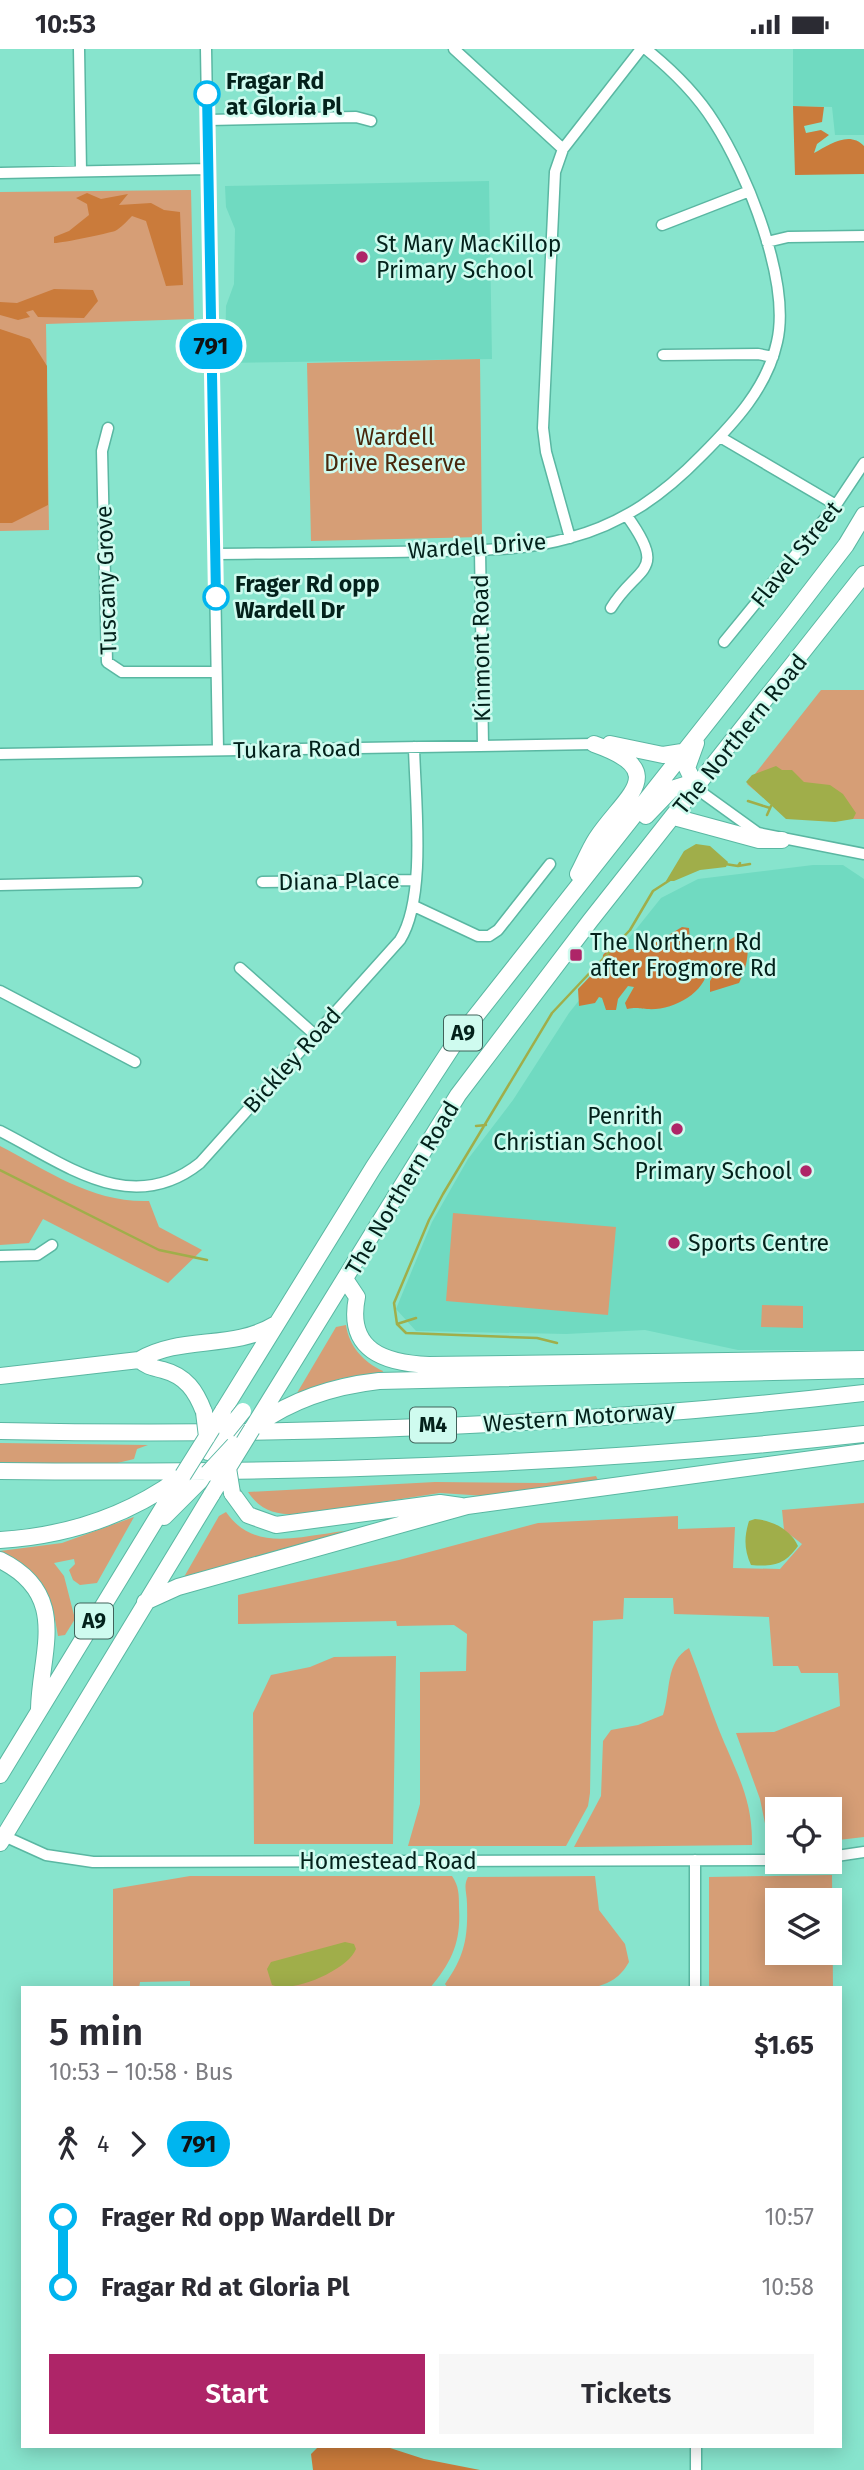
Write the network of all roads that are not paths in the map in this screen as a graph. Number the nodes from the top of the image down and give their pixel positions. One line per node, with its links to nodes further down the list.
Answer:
1 (79, 49): 9 (street)
2 (206, 49): 5 (street)
3 (454, 49): 7 (street)
4 (643, 49): 7 (street); 11 (street, Wardell Drive)
5 (208, 120): 6 (street); 8 (street)
6 (371, 121)
7 (563, 149): 23 (street)
8 (208, 169): 9 (street); 25 (street)
9 (80, 171): 10 (street)
10 (0, 173)
11 (747, 192): 12 (street); 14 (street, Wardell Drive)
12 (662, 225)
13 (864, 236): 14 (street)
14 (767, 242): 16 (street, Wardell Drive)
15 (663, 355): 16 (street)
16 (773, 357): 18 (street, Wardell Drive)
17 (108, 428): 29 (street, Tuscany Grove)
18 (720, 437): 20 (street); 22 (street, Wardell Drive)
19 (864, 463): 20 (street, Flavel Street)
20 (836, 505): 28 (street, Flavel Street)
21 (864, 515): 30 (highway, The Northern Road / A9)
22 (627, 516): 23 (street, Wardell Drive); 27 (street)
23 (570, 538): 24 (street, Wardell Drive)
24 (480, 550): 25 (street, Wardell Drive); 32 (street, Kinmont Road)
25 (215, 554): 29 (street)
26 (864, 574): 37 (highway, The Northern Road / A9)
27 (611, 608)
28 (724, 642)
29 (216, 672): 34 (street)
30 (707, 721): 35 (highway, The Northern Road / A9); 37 (highway)
31 (594, 744): 32 (street, Tukara Road); 35 (highway); 48 (highway)
32 (483, 746): 33 (street, Tukara Road)
33 (414, 747): 34 (street, Tukara Road); 44 (street, Bickley Road)
34 (218, 750): 36 (street, Tukara Road)
35 (682, 752): 48 (highway, The Northern Road / A9)
36 (0, 754)
37 (697, 789): 38 (highway, The Northern Road / A9); 39 (street); 48 (highway)
38 (674, 817): 39 (highway); 57 (highway, The Northern Road / A9)
39 (782, 840): 40 (street)
40 (836, 846): 41 (street); 42 (street)
41 (864, 846)
42 (864, 854)
43 (550, 864): 49 (street)
44 (416, 880): 46 (street, Diana Place); 49 (street, Bickley Road)
45 (137, 882): 47 (street)
46 (262, 882)
47 (0, 885)
48 (563, 905): 58 (highway, The Northern Road / A9)
49 (414, 906): 52 (street, Bickley Road)
50 (240, 968): 52 (street)
51 (0, 991): 53 (street)
52 (314, 1034): 54 (street, Bickley Road)
53 (135, 1062)
54 (0, 1131)
55 (52, 1245): 56 (street)
56 (0, 1256)
57 (345, 1279): 59 (highway); 63 (highway, The Northern Road / A9)
58 (276, 1324): 60 (highway); 65 (highway, The Northern Road / A9)
59 (864, 1359)
60 (139, 1360): 62 (highway); 70 (highway, bridge)
61 (864, 1370): 66 (highway)
62 (0, 1376)
63 (276, 1389): 65 (highway); 66 (highway, The Northern Road / A9)
64 (864, 1393): 67 (highway, Western Motorway / M4)
65 (233, 1412): 68 (highway, bridge); 70 (highway, The Northern Road / A9, bridge)
66 (252, 1429): 72 (highway, The Northern Road / A9, bridge)
67 (0, 1431)
68 (227, 1431): 70 (highway); 72 (highway, bridge)
69 (864, 1434): 73 (highway, Western Motorway / M4)
70 (208, 1444): 74 (highway); 75 (highway, The Northern Road / A9, bridge)
71 (864, 1452): 77 (highway, A9)
72 (227, 1460): 74 (highway, bridge); 76 (highway, The Northern Road / A9, bridge); 77 (highway, bridge)
73 (0, 1471)
74 (208, 1473): 76 (highway)
75 (183, 1475): 78 (highway, The Northern Road / A9); 79 (highway)
76 (201, 1494): 78 (highway); 81 (highway, The Northern Road / A9)
77 (467, 1506): 81 (highway, A9)
78 (151, 1528): 82 (highway, The Northern Road / A9)
79 (0, 1540)
80 (0, 1560): 82 (highway)
81 (145, 1602): 84 (highway, The Northern Road / A9)
82 (38, 1710): 83 (highway, The Northern Road / A9)
83 (0, 1775)
84 (2, 1839): 87 (street, Homestead Road)
85 (864, 1853): 86 (street)
86 (842, 1856)
87 (695, 1860): 88 (street, Homestead Road); 89 (street)
88 (765, 1860)
89 (695, 1986)
90 (696, 2448): 91 (street)
91 (696, 2470)

